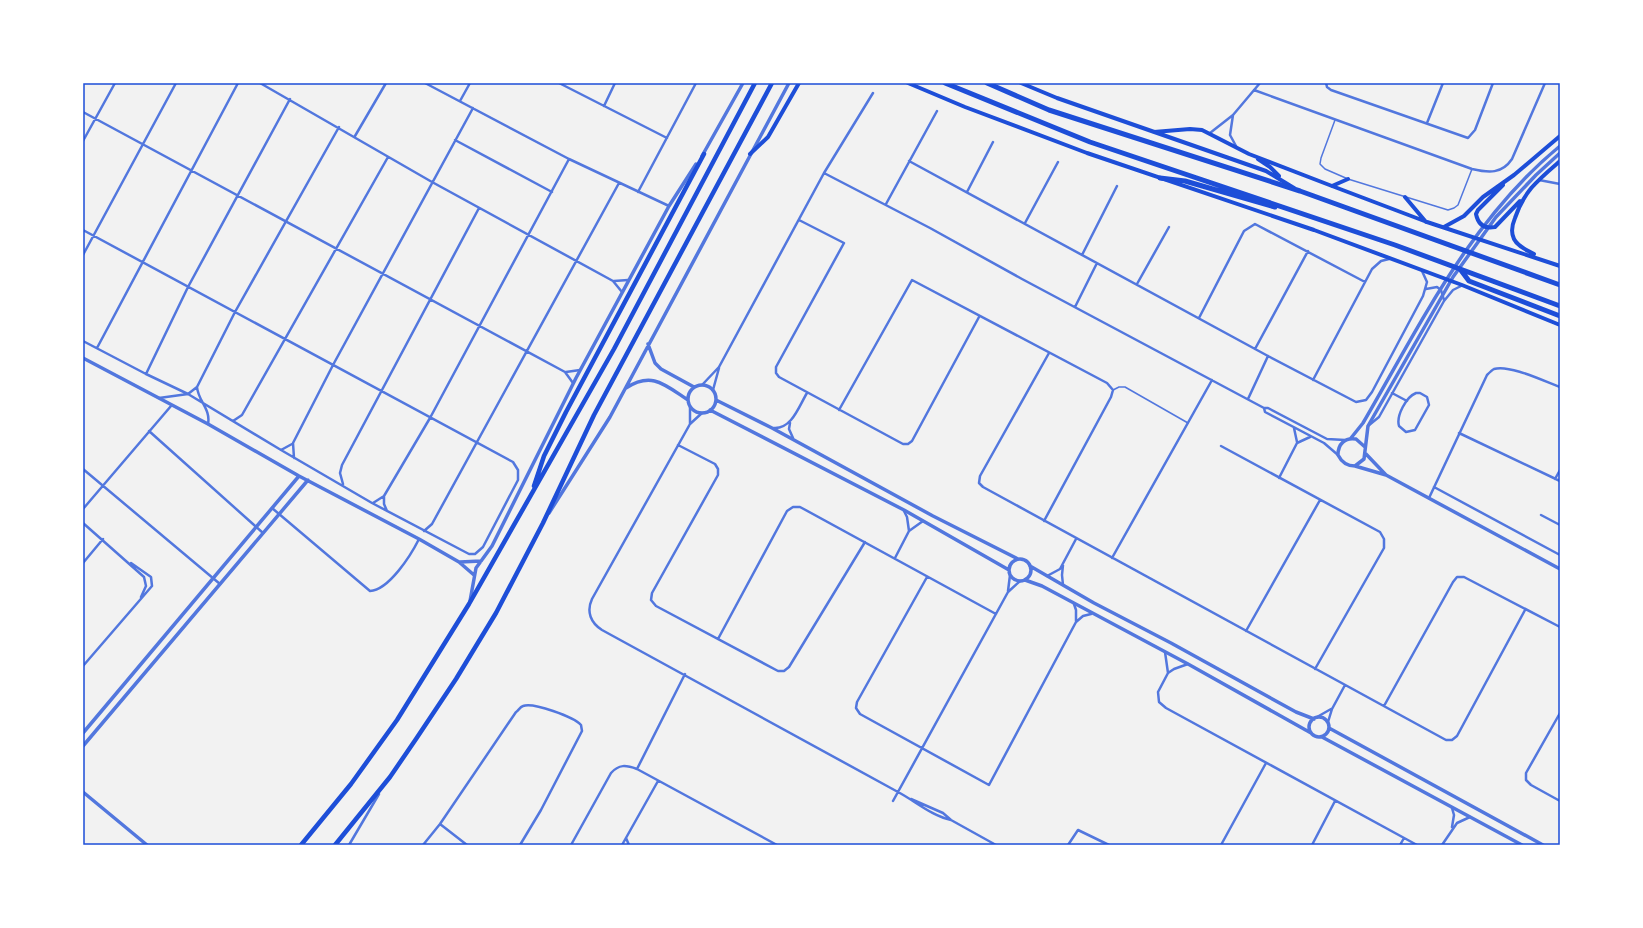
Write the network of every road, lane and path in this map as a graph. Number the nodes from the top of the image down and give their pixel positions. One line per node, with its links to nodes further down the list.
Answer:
1 (115, 83): 34 (street)
2 (176, 83): 46 (street)
3 (238, 83): 59 (street)
4 (260, 83): 27 (street)
5 (386, 83): 40 (street)
6 (426, 83): 28 (street)
7 (470, 83): 28 (street)
8 (559, 83): 29 (street)
9 (615, 83): 29 (street)
10 (696, 83): 42 (street)
11 (743, 83): 50 (street)
12 (755, 83): 200 (main road)
13 (772, 83): 214 (main road)
14 (789, 83): 51 (street)
15 (799, 83): 51 (main road)
16 (908, 83): 62 (main road)
17 (945, 83): 81 (highway)
18 (986, 83): 71 (highway)
19 (1021, 83): 38 (main road)
20 (1260, 83): 25 (street)
21 (1326, 83): 36 (street)
22 (1443, 83): 36 (street)
23 (1493, 83): 36 (street)
24 (1545, 83): 58 (street)
25 (1254, 90): 33 (street); 35 (street)
26 (874, 93): 60 (street)
27 (290, 99): 37 (street); 75 (street)
28 (460, 101): 30 (street)
29 (604, 106): 42 (street)
30 (473, 108): 43 (street); 54 (street)
31 (936, 111): 55 (street)
32 (83, 112): 34 (street)
33 (1233, 114): 39 (street); 48 (street)
34 (95, 118): 44 (street); 46 (street)
35 (1336, 120): 58 (street); 64 (lane)
36 (1427, 123)
37 (339, 127): 40 (street); 83 (street)
38 (1154, 132): 39 (main road); 63 (main road)
39 (1210, 133): 48 (main road)
40 (355, 136): 53 (street)
41 (1560, 136): 61 (main road)
42 (667, 138): 73 (street)
43 (455, 140): 66 (street); 72 (street)
44 (83, 141)
45 (993, 142): 74 (street)
46 (144, 144): 59 (street); 90 (street)
47 (1560, 146): 175 (street)
48 (1236, 147): 52 (main road)
49 (1560, 153): 169 (street)
50 (704, 154): 79 (street); 200 (main road)
51 (750, 154): 125 (street)
52 (1249, 154): 63 (main road); 70 (main road)
53 (388, 157): 66 (street); 91 (street)
54 (569, 159): 67 (street); 72 (street)
55 (909, 161): 74 (street); 78 (street)
56 (1058, 162): 85 (street)
57 (1560, 162): 65 (main road)
58 (1472, 169): 76 (lane)
59 (191, 170): 75 (street); 98 (street)
60 (824, 173): 78 (street); 82 (street)
61 (1514, 176): 77 (main road); 87 (main road)
62 (1160, 178): 81 (highway); 96 (main road)
63 (1280, 178): 71 (main road)
64 (1348, 179): 70 (main road); 76 (lane)
65 (1538, 180): 68 (street); 77 (main road)
66 (432, 182): 80 (street); 103 (street)
67 (619, 183): 73 (street); 97 (street)
68 (1560, 184)
69 (1117, 186): 93 (street)
70 (1332, 186): 84 (main road)
71 (1300, 191): 109 (highway)
72 (552, 192): 89 (street)
73 (638, 192): 79 (street)
74 (967, 192): 85 (street)
75 (237, 195): 83 (street); 110 (street)
76 (1406, 196): 84 (main road)
77 (1523, 198): 95 (main road)
78 (886, 204): 116 (street)
79 (669, 206): 104 (street)
80 (479, 208): 89 (street); 113 (street)
81 (1286, 208): 101 (highway)
82 (799, 220): 133 (street); 148 (street)
83 (285, 221): 91 (street); 117 (street)
84 (1427, 222): 87 (main road)
85 (1025, 223): 93 (street)
86 (1169, 227): 107 (street)
87 (1444, 228): 95 (main road)
88 (83, 230): 90 (street)
89 (528, 234): 97 (street); 122 (street)
90 (94, 236): 94 (street); 98 (street)
91 (336, 249): 103 (street); 123 (street)
92 (1308, 251): 106 (street); 120 (street); 127 (street)
93 (1082, 254): 99 (street)
94 (83, 255)
95 (1539, 258): 100 (main road)
96 (1390, 259): 102 (main road); 106 (street)
97 (576, 261): 105 (street); 128 (street)
98 (143, 262): 110 (street); 126 (street)
99 (1097, 263): 107 (street); 116 (street)
100 (1560, 266)
101 (1460, 269): 115 (highway); 119 (highway)
102 (1422, 271): 108 (main road); 111 (street)
103 (383, 274): 113 (street); 132 (street)
104 (630, 279): 105 (street); 112 (street)
105 (613, 281): 112 (street)
106 (1366, 282): 138 (street)
107 (1137, 284): 120 (street)
108 (1462, 285): 114 (street); 121 (main road)
109 (1560, 285)
110 (188, 287): 117 (street); 136 (street)
111 (1426, 289): 114 (street); 138 (street)
112 (623, 292): 134 (street)
113 (430, 300): 122 (street); 147 (street)
114 (1444, 301): 149 (street)
115 (1560, 306)
116 (1075, 307): 137 (street)
117 (235, 312): 123 (street); 141 (street)
118 (979, 316): 129 (street); 161 (street); 161 (street)
119 (1560, 316)
120 (1199, 318): 127 (street)
121 (1560, 325)
122 (479, 326): 128 (street); 163 (street)
123 (285, 339): 132 (street); 164 (street)
124 (83, 341): 126 (street)
125 (648, 344): 142 (street); 144 (street)
126 (97, 348): 136 (street)
127 (1254, 349): 130 (street)
128 (526, 351): 135 (street); 180 (street)
129 (1049, 353): 146 (street); 212 (street)
130 (1268, 356): 138 (street); 152 (street)
131 (83, 358): 151 (street)
132 (333, 366): 147 (street); 178 (street)
133 (719, 367): 140 (street); 145 (street)
134 (581, 370): 135 (street); 139 (street)
135 (565, 372): 139 (street)
136 (146, 374): 150 (street)
137 (1212, 380): 152 (street); 166 (street)
138 (1313, 380)
139 (574, 384): 228 (street)
140 (702, 385): 142 (street); 145 (street)
141 (197, 387): 150 (street); 156 (street)
142 (694, 387): 153 (street)
143 (1560, 387): 173 (street)
144 (625, 389): 153 (street); 214 (street)
145 (713, 390): 154 (street)
146 (1113, 390): 166 (lane); 212 (street)
147 (380, 391): 163 (street); 198 (street)
148 (807, 393): 161 (street); 165 (street)
149 (1392, 393): 155 (street); 169 (street)
150 (188, 394): 151 (street); 156 (street)
151 (158, 398): 157 (street)
152 (1248, 399): 159 (street)
153 (688, 400): 158 (street)
154 (716, 400): 160 (street); 170 (street)
155 (1407, 401): 155 (street)
156 (202, 402): 164 (street); 167 (street)
157 (171, 406): 167 (street); 172 (street)
158 (690, 407): 162 (street); 168 (street)
159 (1264, 408): 171 (street); 176 (street)
160 (710, 410): 162 (street); 207 (street)
161 (839, 410)
162 (702, 413): 168 (street)
163 (430, 418): 180 (street); 201 (street)
164 (234, 421): 184 (street)
165 (790, 422): 170 (street); 177 (street)
166 (1188, 423): 226 (street)
167 (208, 424): 192 (street)
168 (690, 424): 181 (street)
169 (1368, 426): 183 (street)
170 (772, 428): 177 (street)
171 (1294, 428): 174 (street); 179 (street)
172 (149, 431): 197 (street); 216 (street)
173 (1459, 433): 194 (street); 199 (street)
174 (1310, 436): 179 (street); 186 (street)
175 (1351, 438): 176 (street); 183 (street)
176 (1345, 440): 186 (street)
177 (795, 441): 227 (street)
178 (293, 443): 184 (street); 187 (street)
179 (1297, 443): 193 (street)
180 (477, 444): 217 (street); 217 (street)
181 (678, 445): 254 (street); 260 (street)
182 (1221, 446): 193 (street)
183 (1365, 447): 185 (street)
184 (280, 450): 187 (street)
185 (1366, 454): 188 (street); 191 (street)
186 (1338, 456): 188 (street)
187 (294, 458): 198 (street)
188 (1355, 466): 191 (street)
189 (83, 469): 197 (street)
190 (1560, 470): 194 (street)
191 (1386, 475): 202 (street)
192 (299, 476): 195 (street); 205 (street)
193 (1279, 478): 203 (street)
194 (1555, 478): 196 (street)
195 (308, 480): 209 (street); 222 (street)
196 (1560, 481)
197 (103, 485): 206 (street); 239 (street)
198 (343, 485): 204 (street)
199 (1434, 487): 202 (street); 224 (street)
200 (531, 495): 246 (main road)
201 (384, 496): 204 (street); 208 (street)
202 (1428, 498): 234 (street)
203 (1320, 500): 253 (street); 258 (street)
204 (372, 503): 208 (street)
205 (272, 508): 209 (street); 216 (street)
206 (83, 509)
207 (904, 510): 211 (street); 218 (street)
208 (387, 511): 217 (street)
209 (279, 514): 219 (street); 222 (street)
210 (1541, 515): 215 (street)
211 (923, 521): 218 (street); 235 (street)
212 (1044, 521): 221 (street)
213 (83, 523): 220 (street)
214 (543, 523): 276 (main road)
215 (1560, 525)
216 (256, 527): 219 (street); 239 (street)
217 (424, 530)
218 (909, 531): 225 (street)
219 (263, 533): 242 (street)
220 (103, 539): 230 (street); 231 (street)
221 (1076, 539): 226 (street); 232 (street)
222 (419, 540): 229 (street)
223 (865, 542): 225 (street); 254 (street); 254 (street)
224 (1560, 555)
225 (895, 558): 238 (street)
226 (1112, 558): 253 (street)
227 (1018, 560): 233 (street); 235 (street)
228 (481, 561): 229 (street); 236 (street)
229 (459, 562): 236 (street)
230 (83, 563)
231 (131, 563): 245 (street); 245 (street)
232 (1063, 564): 237 (street); 243 (street)
233 (1030, 566): 237 (street); 240 (street)
234 (1560, 569)
235 (1010, 573): 241 (street); 244 (street)
236 (474, 575): 246 (street)
237 (1046, 576): 243 (street)
238 (927, 577): 249 (street); 272 (street)
239 (213, 578): 242 (street); 269 (street)
240 (1025, 580): 241 (street); 247 (street)
241 (1020, 581): 244 (street)
242 (220, 584): 271 (street)
243 (1063, 585): 265 (street)
244 (1008, 592): 249 (street)
245 (140, 597): 257 (street)
246 (469, 604): 290 (main road)
247 (1074, 604): 250 (street); 251 (street)
248 (1525, 610): 252 (street); 262 (street); 262 (street)
249 (996, 614): 272 (street)
250 (1092, 614): 251 (street); 255 (street)
251 (1076, 622): 272 (street)
252 (1560, 627)
253 (1246, 631): 258 (street)
254 (718, 639)
255 (1165, 652): 256 (street); 259 (street)
256 (1188, 664): 259 (street); 268 (street)
257 (83, 666)
258 (1316, 669): 261 (street)
259 (1168, 673): 273 (street)
260 (685, 674): 274 (street); 278 (street)
261 (1345, 685): 262 (street); 263 (street)
262 (1384, 706)
263 (1332, 709): 265 (street); 266 (street)
264 (1560, 713): 281 (street)
265 (1315, 718): 266 (street); 268 (street)
266 (1328, 722): 267 (street)
267 (1329, 728): 270 (street); 308 (street)
268 (1311, 732): 270 (street)
269 (83, 733)
270 (1322, 737): 282 (street)
271 (83, 746)
272 (922, 748): 278 (street)
273 (1266, 763): 280 (street); 302 (street)
274 (636, 769): 275 (street); 295 (street)
275 (658, 781): 286 (street); 298 (street)
276 (384, 785): 288 (street); 291 (main road)
277 (83, 792): 289 (street)
278 (898, 792): 279 (street); 299 (street)
279 (893, 801)
280 (1335, 801): 287 (street); 303 (street)
281 (1560, 801)
282 (1452, 808): 283 (street); 285 (street)
283 (1471, 817): 285 (street); 307 (street)
284 (440, 824): 292 (street); 293 (street); 294 (street)
285 (1452, 829): 306 (street)
286 (626, 838): 296 (street); 297 (street)
287 (1404, 838): 304 (street); 305 (street)
288 (350, 844)
289 (147, 845)
290 (301, 845)
291 (336, 845)
292 (423, 845)
293 (467, 845)
294 (520, 845)
295 (571, 845)
296 (622, 845)
297 (629, 845)
298 (777, 845)
299 (996, 845)
300 (1068, 845): 301 (street)
301 (1108, 845)
302 (1221, 845)
303 (1312, 845)
304 (1400, 845)
305 (1417, 845)
306 (1442, 845)
307 (1522, 845)
308 (1543, 845)

